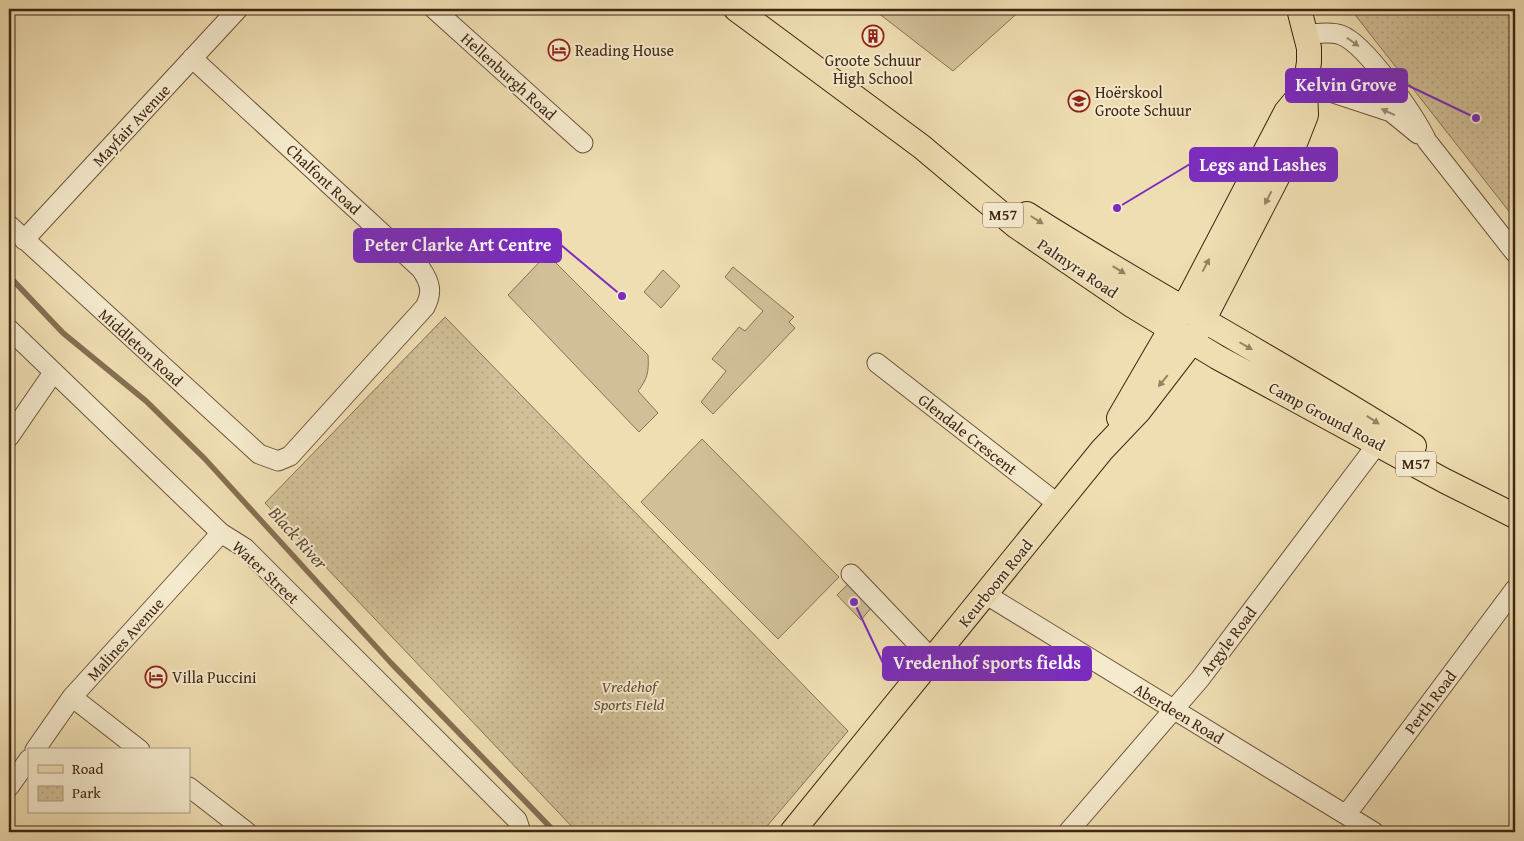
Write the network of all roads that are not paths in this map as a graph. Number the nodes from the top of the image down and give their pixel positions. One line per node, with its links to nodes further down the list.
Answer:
1 (238, 9): 6 (street, Mayfair Avenue)
2 (434, 9): 9 (street, Hellenburgh Road)
3 (736, 9): 10 (main road, Palmyra Road / M57)
4 (1299, 9): 5 (main road, Keurboom Road)
5 (1306, 34): 7 (main road, Keurboom Road); 8 (street, one-way to 8)
6 (192, 58): 12 (street, Mayfair Avenue); 24 (street, Chalfont Road)
7 (1305, 87): 8 (street, one-way to 7); 14 (main road, Keurboom Road, one-way to 7); 15 (main road, Keurboom Road, one-way to 15)
8 (1427, 141): 13 (street)
9 (583, 143)
10 (922, 147): 14 (main road, Palmyra Road / M57, one-way to 14); 17 (main road, Palmyra Road / M57)
11 (9, 225): 12 (street, Middleton Road)
12 (24, 240): 24 (street, Middleton Road)
13 (1515, 253)
14 (1183, 308): 15 (main road, Palmyra Road / M57); 17 (main road, Keurboom Road)
15 (1204, 321): 18 (main road, Keurboom Road); 26 (main road, Camp Ground Road / M57, one-way to 26)
16 (9, 329): 20 (street, Water Street)
17 (1171, 330): 18 (main road, Palmyra Road / M57); 23 (main road, Keurboom Road)
18 (1192, 342): 22 (main road, Camp Ground Road / M57); 23 (main road, Keurboom Road, one-way to 23)
19 (877, 363): 25 (street, Glendale Crescent)
20 (53, 373): 21 (street); 27 (street, Water Street)
21 (9, 437)
22 (1378, 443): 26 (main road, Camp Ground Road / M57); 33 (street, Argyle Road)
23 (1102, 450): 25 (main road, Keurboom Road)
24 (278, 461)
25 (1058, 504): 30 (main road, Keurboom Road)
26 (1515, 515)
27 (221, 533): 32 (street, Malines Avenue); 40 (street, Water Street)
28 (851, 574): 31 (street)
29 (1515, 589): 39 (street, Perth Road)
30 (985, 594): 31 (main road, Keurboom Road); 33 (street, Aberdeen Road)
31 (933, 660): 42 (main road, Keurboom Road)
32 (72, 697): 34 (street, Malines Avenue); 35 (street)
33 (1175, 710): 39 (street, Aberdeen Road); 43 (street, Argyle Road)
34 (36, 748)
35 (137, 748)
36 (28, 759): 37 (street)
37 (9, 787)
38 (190, 788): 41 (street)
39 (1346, 815): 44 (street, Aberdeen Road)
40 (519, 826)
41 (247, 832)
42 (792, 832)
43 (1068, 832)
44 (1374, 832)

